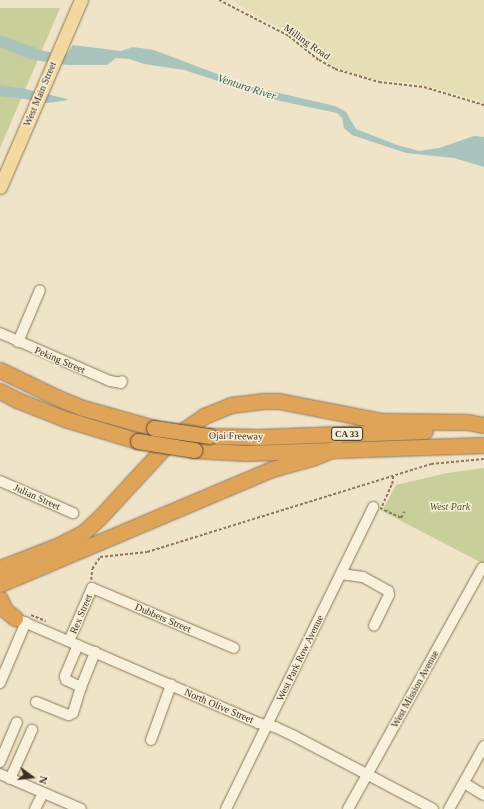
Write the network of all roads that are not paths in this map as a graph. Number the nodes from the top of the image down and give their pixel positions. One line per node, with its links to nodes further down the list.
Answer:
1 (81, 0): 2 (main road, West Main Street)
2 (0, 187)
3 (40, 290): 5 (street)
4 (0, 333): 5 (street, Peking Street)
5 (18, 342): 7 (street, Peking Street)
6 (0, 370): 10 (highway, Ojai Freeway / CA 33, bridge)
7 (122, 382)
8 (0, 391): 12 (highway, Ojai Freeway / CA 33, bridge)
9 (484, 425): 16 (highway)
10 (484, 430)
11 (484, 444): 12 (highway, Ojai Freeway / CA 33)
12 (337, 448): 19 (highway)
13 (0, 481): 15 (street, Julian Street)
14 (378, 508): 18 (street, West Park Row Avenue)
15 (73, 513)
16 (0, 568)
17 (482, 568): 41 (street, West Mission Avenue)
18 (341, 574): 26 (street); 35 (street, West Park Row Avenue)
19 (15, 578): 20 (highway); 22 (highway)
20 (0, 584)
21 (89, 584): 27 (street, Rex Street); 28 (street, Dubbers Street)
22 (0, 596)
23 (0, 599): 25 (highway)
24 (0, 612): 25 (street, North Olive Street)
25 (23, 618): 27 (street, North Olive Street); 30 (street)
26 (374, 626)
27 (74, 643): 29 (street, North Olive Street); 32 (street, Rex Street)
28 (234, 648)
29 (96, 652): 31 (street, North Olive Street); 32 (street)
30 (0, 683)
31 (171, 685): 35 (street, North Olive Street); 37 (street)
32 (81, 687): 33 (street)
33 (36, 702)
34 (18, 722): 39 (street)
35 (266, 725): 41 (street, North Olive Street); 48 (street, West Park Row Avenue)
36 (32, 730): 42 (street)
37 (151, 740)
38 (483, 752): 43 (street)
39 (0, 762)
40 (0, 774): 42 (street)
41 (368, 774): 49 (street, West Mission Avenue); 50 (street, North Olive Street)
42 (10, 779): 44 (street)
43 (464, 783): 45 (street); 51 (street)
44 (43, 793): 46 (street); 47 (street)
45 (484, 794)
46 (35, 809)
47 (81, 809)
48 (226, 809)
49 (348, 809)
50 (433, 809)
51 (449, 809)

